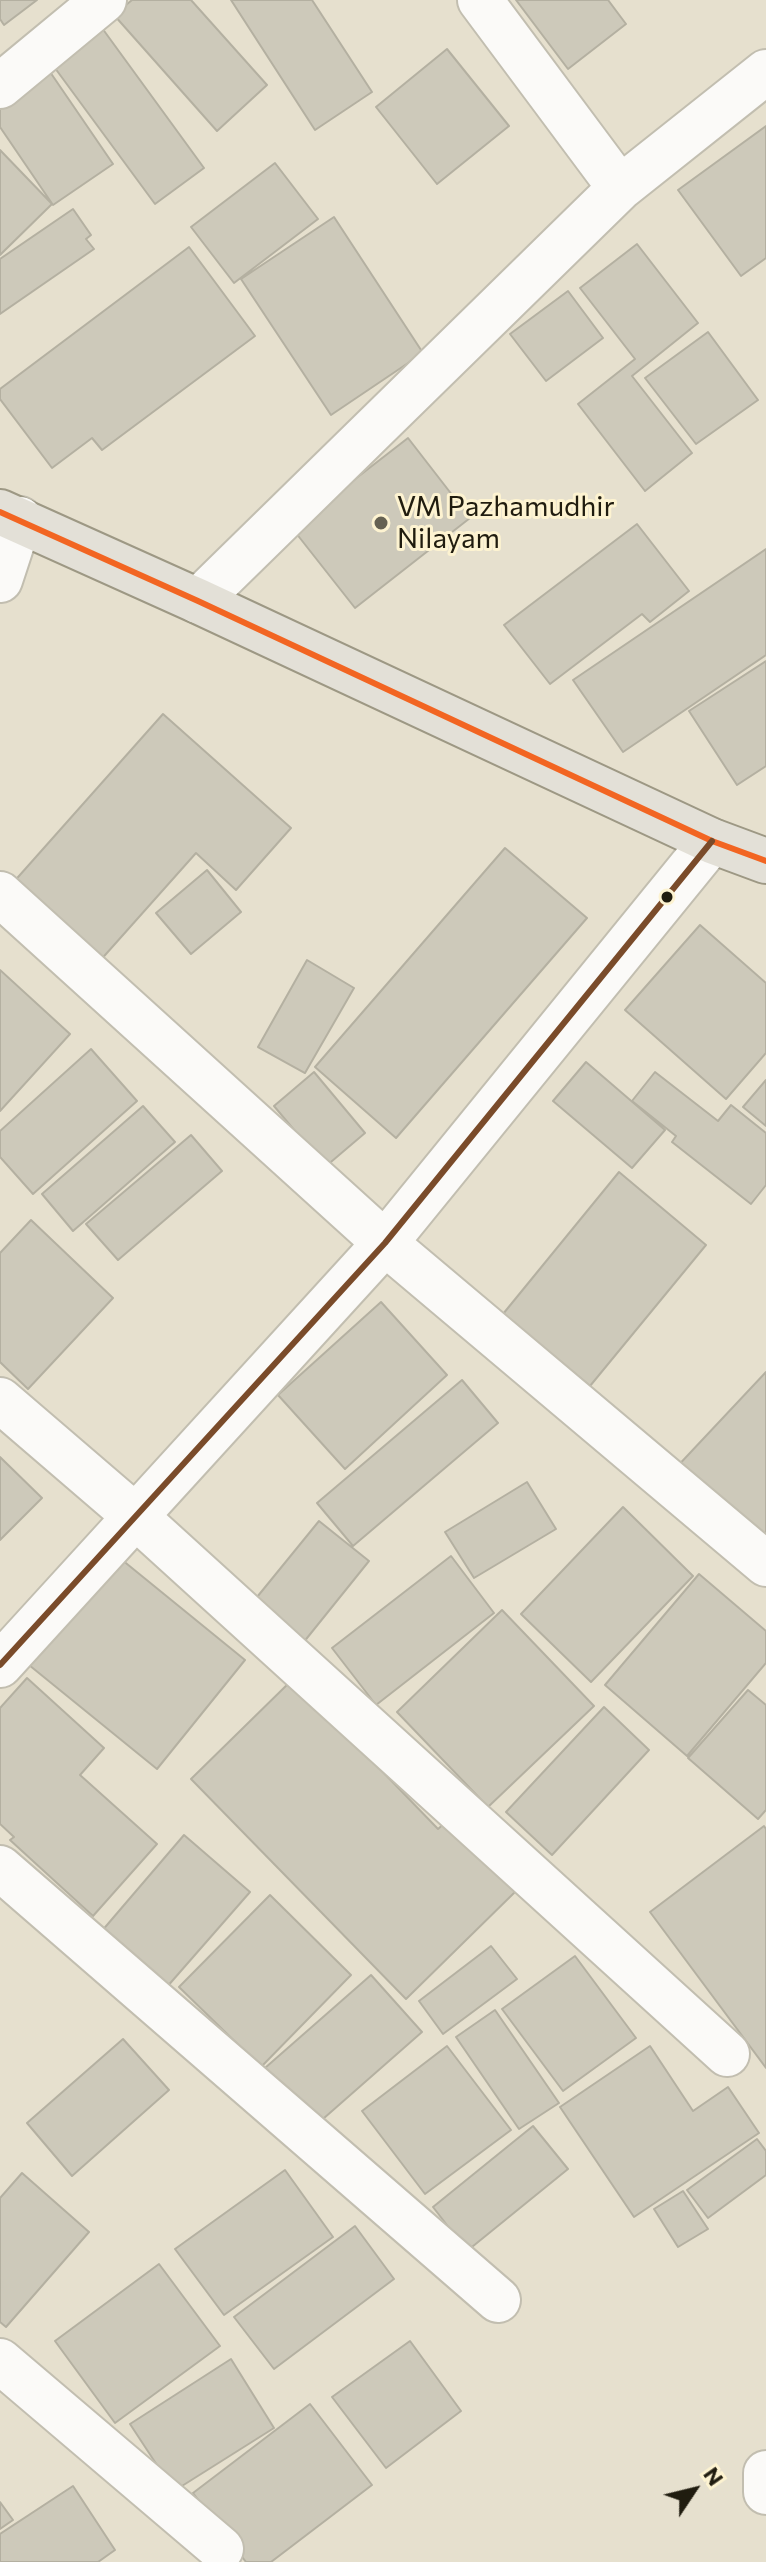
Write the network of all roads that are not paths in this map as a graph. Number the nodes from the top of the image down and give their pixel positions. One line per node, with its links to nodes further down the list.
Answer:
1 (104, 0): 3 (street)
2 (480, 0): 5 (street)
3 (8, 65)
4 (766, 72): 5 (street)
5 (620, 188): 8 (street)
6 (10, 516): 7 (street); 8 (main road)
7 (0, 580)
8 (198, 601): 9 (main road)
9 (712, 841): 10 (main road); 12 (street)
10 (762, 853)
11 (0, 894): 12 (street)
12 (385, 1243): 14 (street); 15 (street)
13 (0, 1400): 14 (street)
14 (135, 1516): 16 (street); 18 (street)
15 (766, 1564)
16 (0, 1665)
17 (0, 1868): 19 (street)
18 (727, 2054)
19 (498, 2300)
20 (0, 2361): 23 (street)
21 (766, 2473): 22 (street)
22 (766, 2492)
23 (221, 2549)

